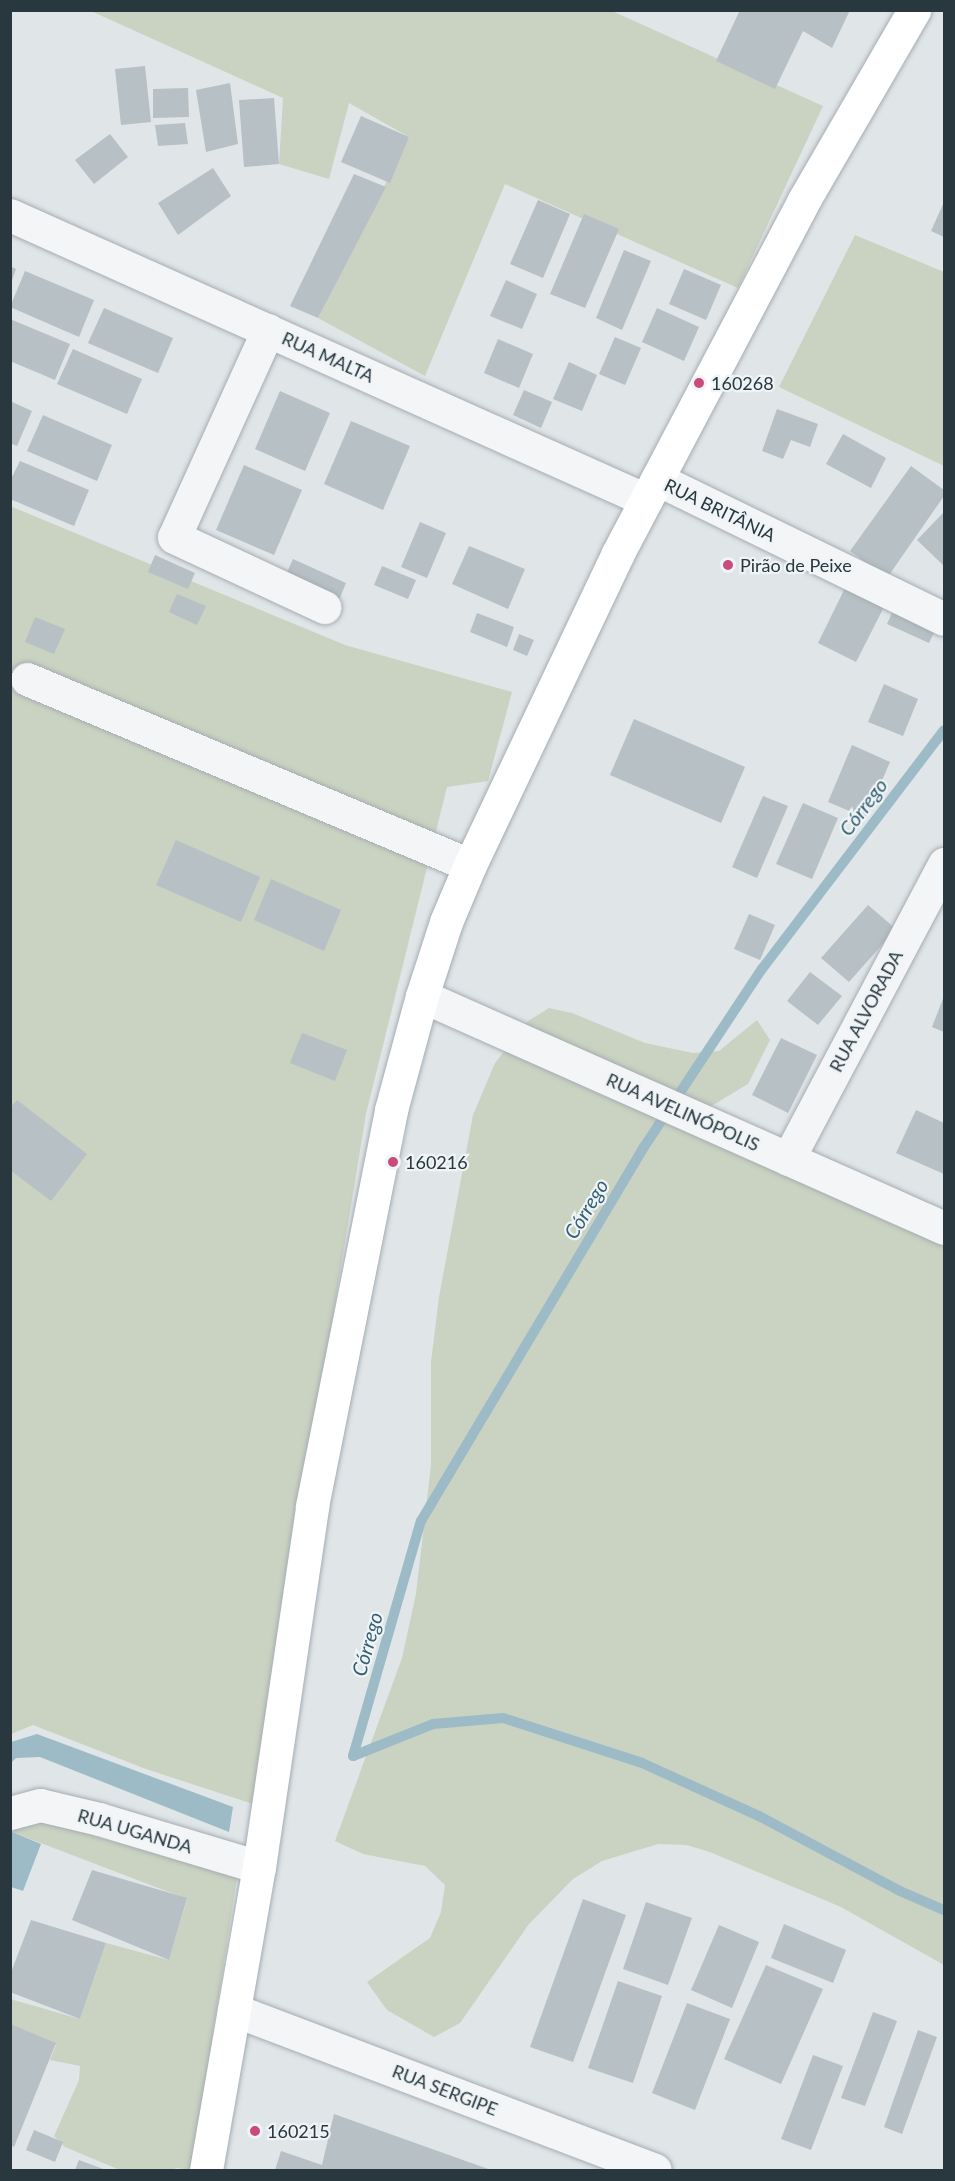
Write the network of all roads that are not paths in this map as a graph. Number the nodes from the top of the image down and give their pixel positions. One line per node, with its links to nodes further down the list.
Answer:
1 (914, 10): 4 (main road)
2 (10, 215): 3 (street, RUA MALTA)
3 (268, 330): 4 (street, RUA MALTA); 5 (street)
4 (651, 490): 6 (street, RUA BRITÂNIA); 9 (main road)
5 (324, 607)
6 (945, 619)
7 (27, 679): 9 (street)
8 (945, 864): 11 (street, RUA ALVORADA)
9 (470, 866): 10 (main road)
10 (422, 996): 11 (street, RUA AVELINÓPOLIS); 14 (main road)
11 (788, 1159): 12 (street, RUA AVELINÓPOLIS)
12 (945, 1228)
13 (10, 1813): 14 (street, RUA UGANDA)
14 (259, 1867): 15 (main road)
15 (234, 2010): 16 (main road); 17 (street, RUA SERGIPE)
16 (206, 2170)
17 (655, 2170)

